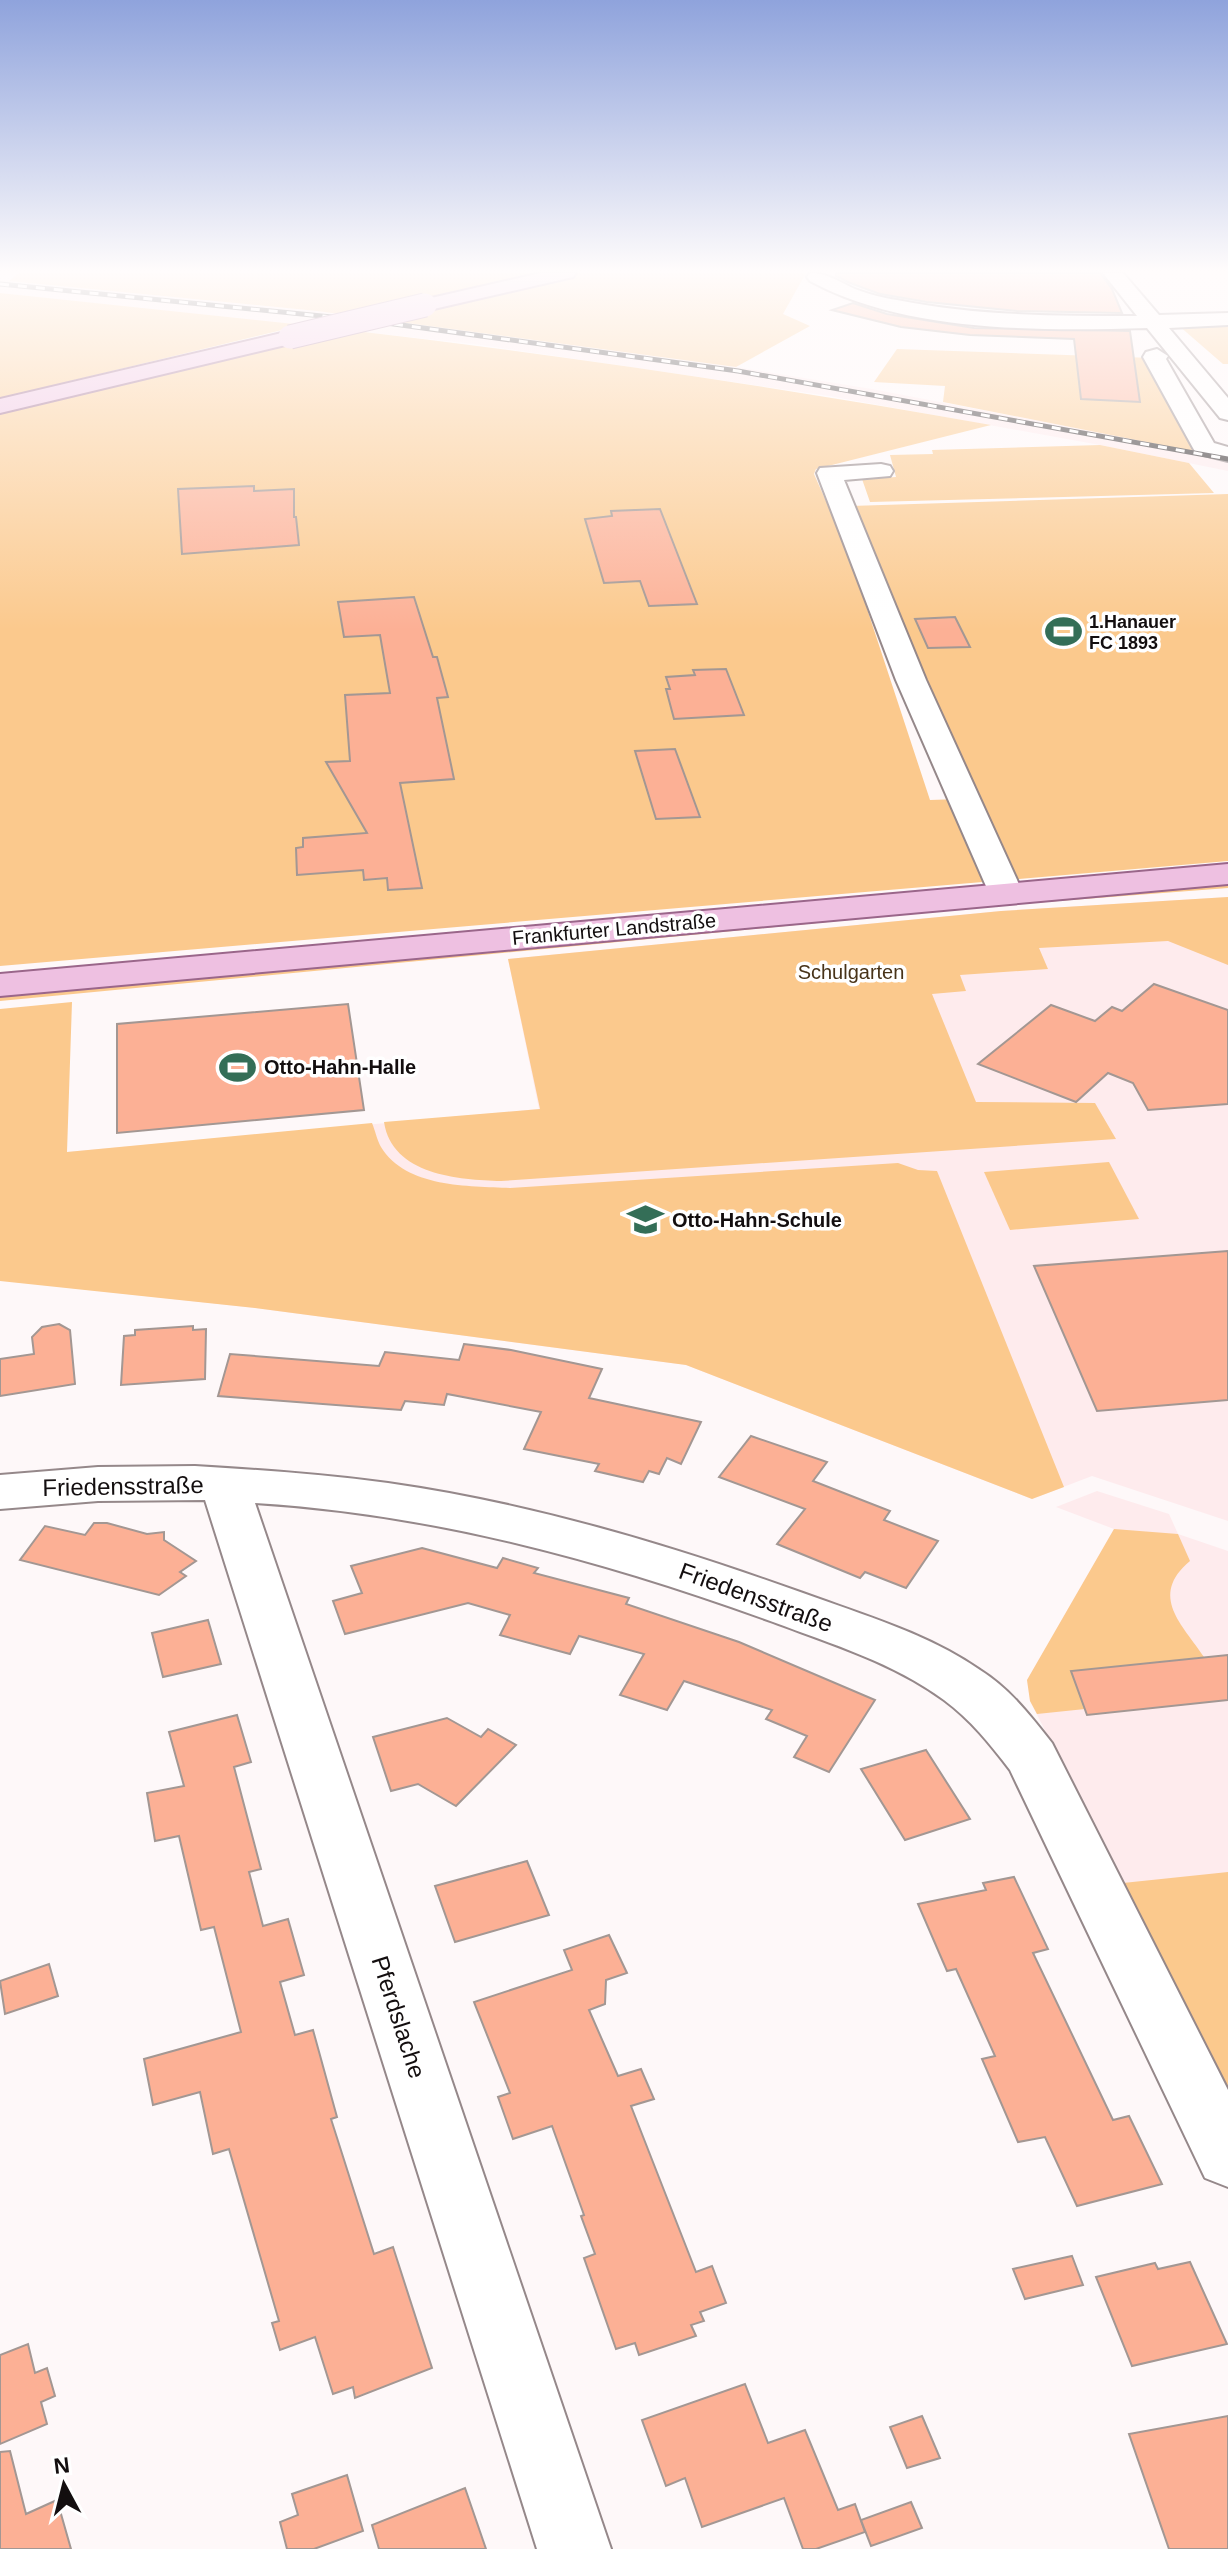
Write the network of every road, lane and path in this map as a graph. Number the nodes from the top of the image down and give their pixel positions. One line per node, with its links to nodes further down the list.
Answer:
1 (59, 392): 4 (main road, bridge)
2 (1174, 392): 6 (street)
3 (1211, 392): 5 (street)
4 (0, 406)
5 (1228, 413)
6 (1228, 454)
7 (881, 471): 9 (street)
8 (1228, 874): 9 (main road, Frankfurter Landstraße)
9 (1006, 893): 10 (main road, Frankfurter Landstraße)
10 (0, 985)
11 (224, 1484): 12 (street, Friedensstraße); 13 (street, Friedensstraße); 14 (street, Pferdslache)
12 (0, 1492)
13 (1228, 2157)
14 (574, 2549)

